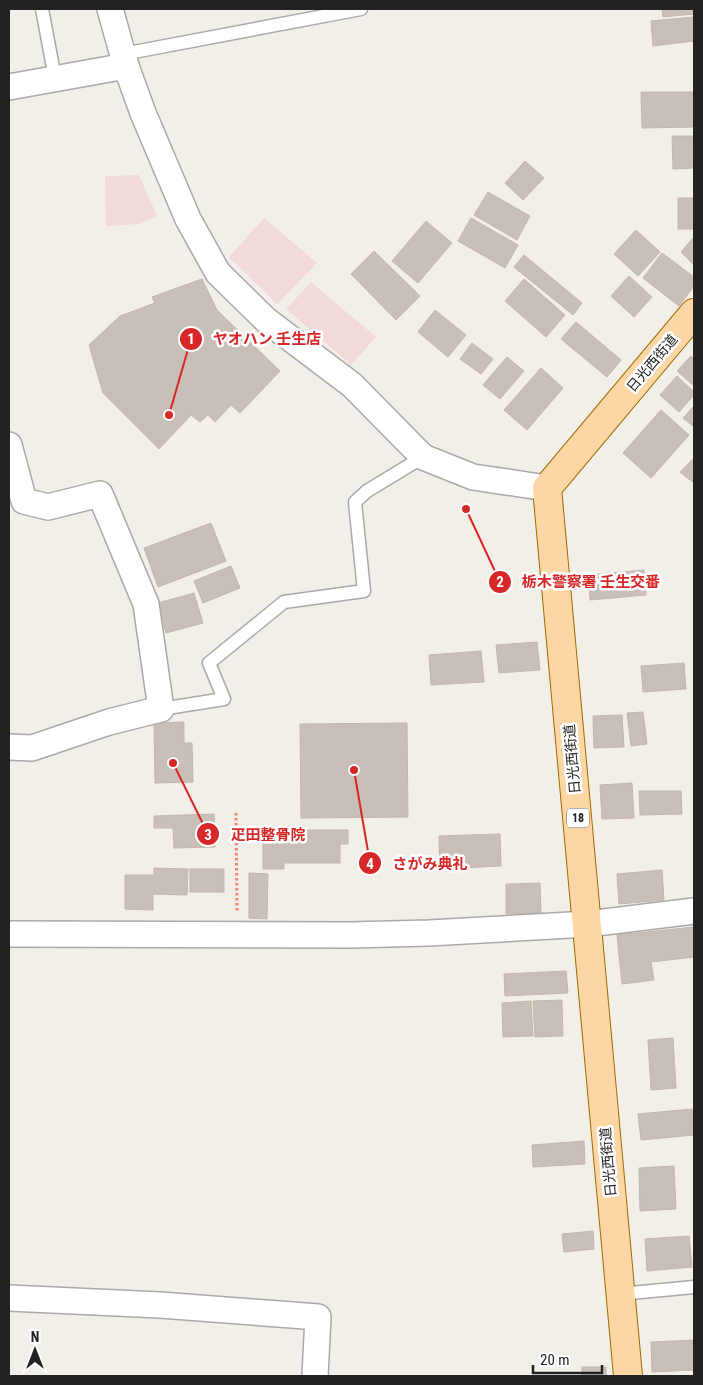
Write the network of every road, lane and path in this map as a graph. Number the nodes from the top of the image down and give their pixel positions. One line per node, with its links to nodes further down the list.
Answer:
1 (42, 9): 5 (lane)
2 (110, 9): 4 (street)
3 (360, 9): 4 (lane)
4 (124, 60): 5 (street); 9 (street)
5 (55, 78): 6 (street)
6 (9, 86)
7 (694, 314): 10 (main road, 日光西街道)
8 (9, 446): 11 (street)
9 (423, 457): 10 (street); 11 (lane)
10 (547, 488): 15 (main road, 日光西街道 / 18)
11 (161, 709): 12 (street)
12 (9, 747)
13 (236, 813): 17 (path)
14 (694, 911): 15 (street)
15 (588, 924): 17 (street); 19 (main road, 日光西街道 / 18)
16 (9, 934): 17 (street)
17 (238, 934)
18 (694, 1287): 19 (lane)
19 (620, 1294): 22 (main road, 日光西街道 / 18)
20 (9, 1298): 21 (street)
21 (315, 1376)
22 (628, 1376)

